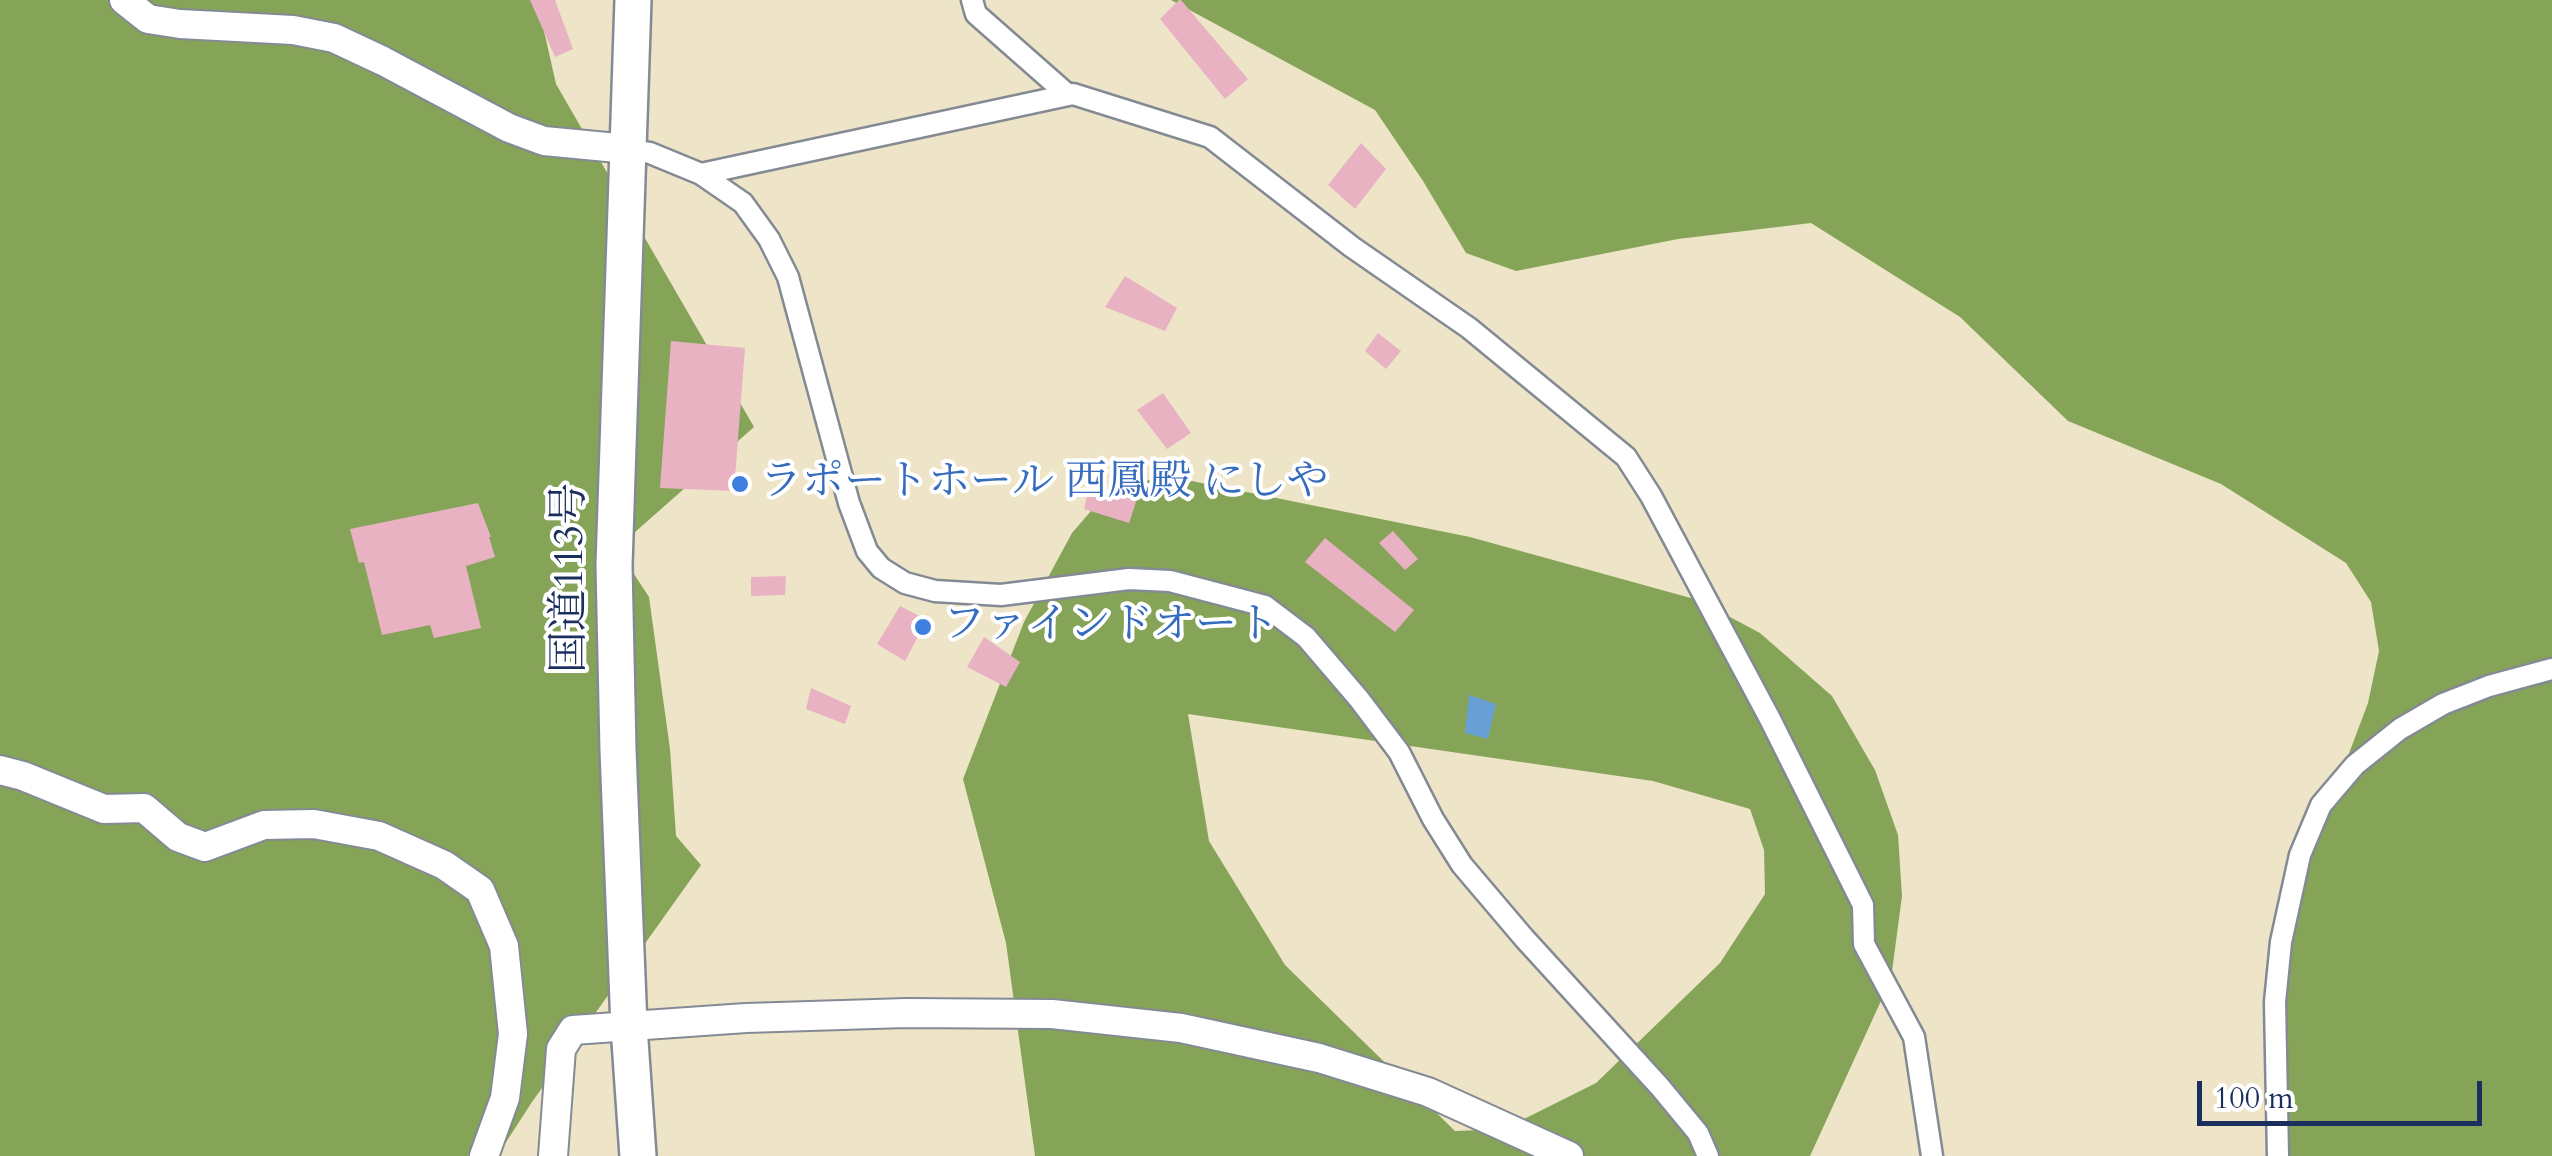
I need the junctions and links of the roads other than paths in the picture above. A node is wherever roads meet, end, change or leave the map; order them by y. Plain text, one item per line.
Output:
1 (124, 0) edge
2 (633, 0) edge
3 (972, 0) edge
4 (1068, 96) junction
5 (628, 149) junction
6 (701, 174) junction
7 (2552, 669) edge
8 (0, 770) edge
9 (629, 1027) junction
10 (484, 1156) edge
11 (553, 1156) edge
12 (638, 1156) edge
13 (1569, 1156) edge
14 (1708, 1156) edge
15 (1932, 1156) edge
16 (2278, 1156) edge

1 - 5 street
2 - 5 highway, 国道113号
3 - 4 street
4 - 6 street
4 - 15 street
5 - 6 street
5 - 9 highway, 国道113号
6 - 14 street
7 - 16 street
8 - 10 street
9 - 11 street
9 - 12 highway, 国道113号
9 - 13 street

